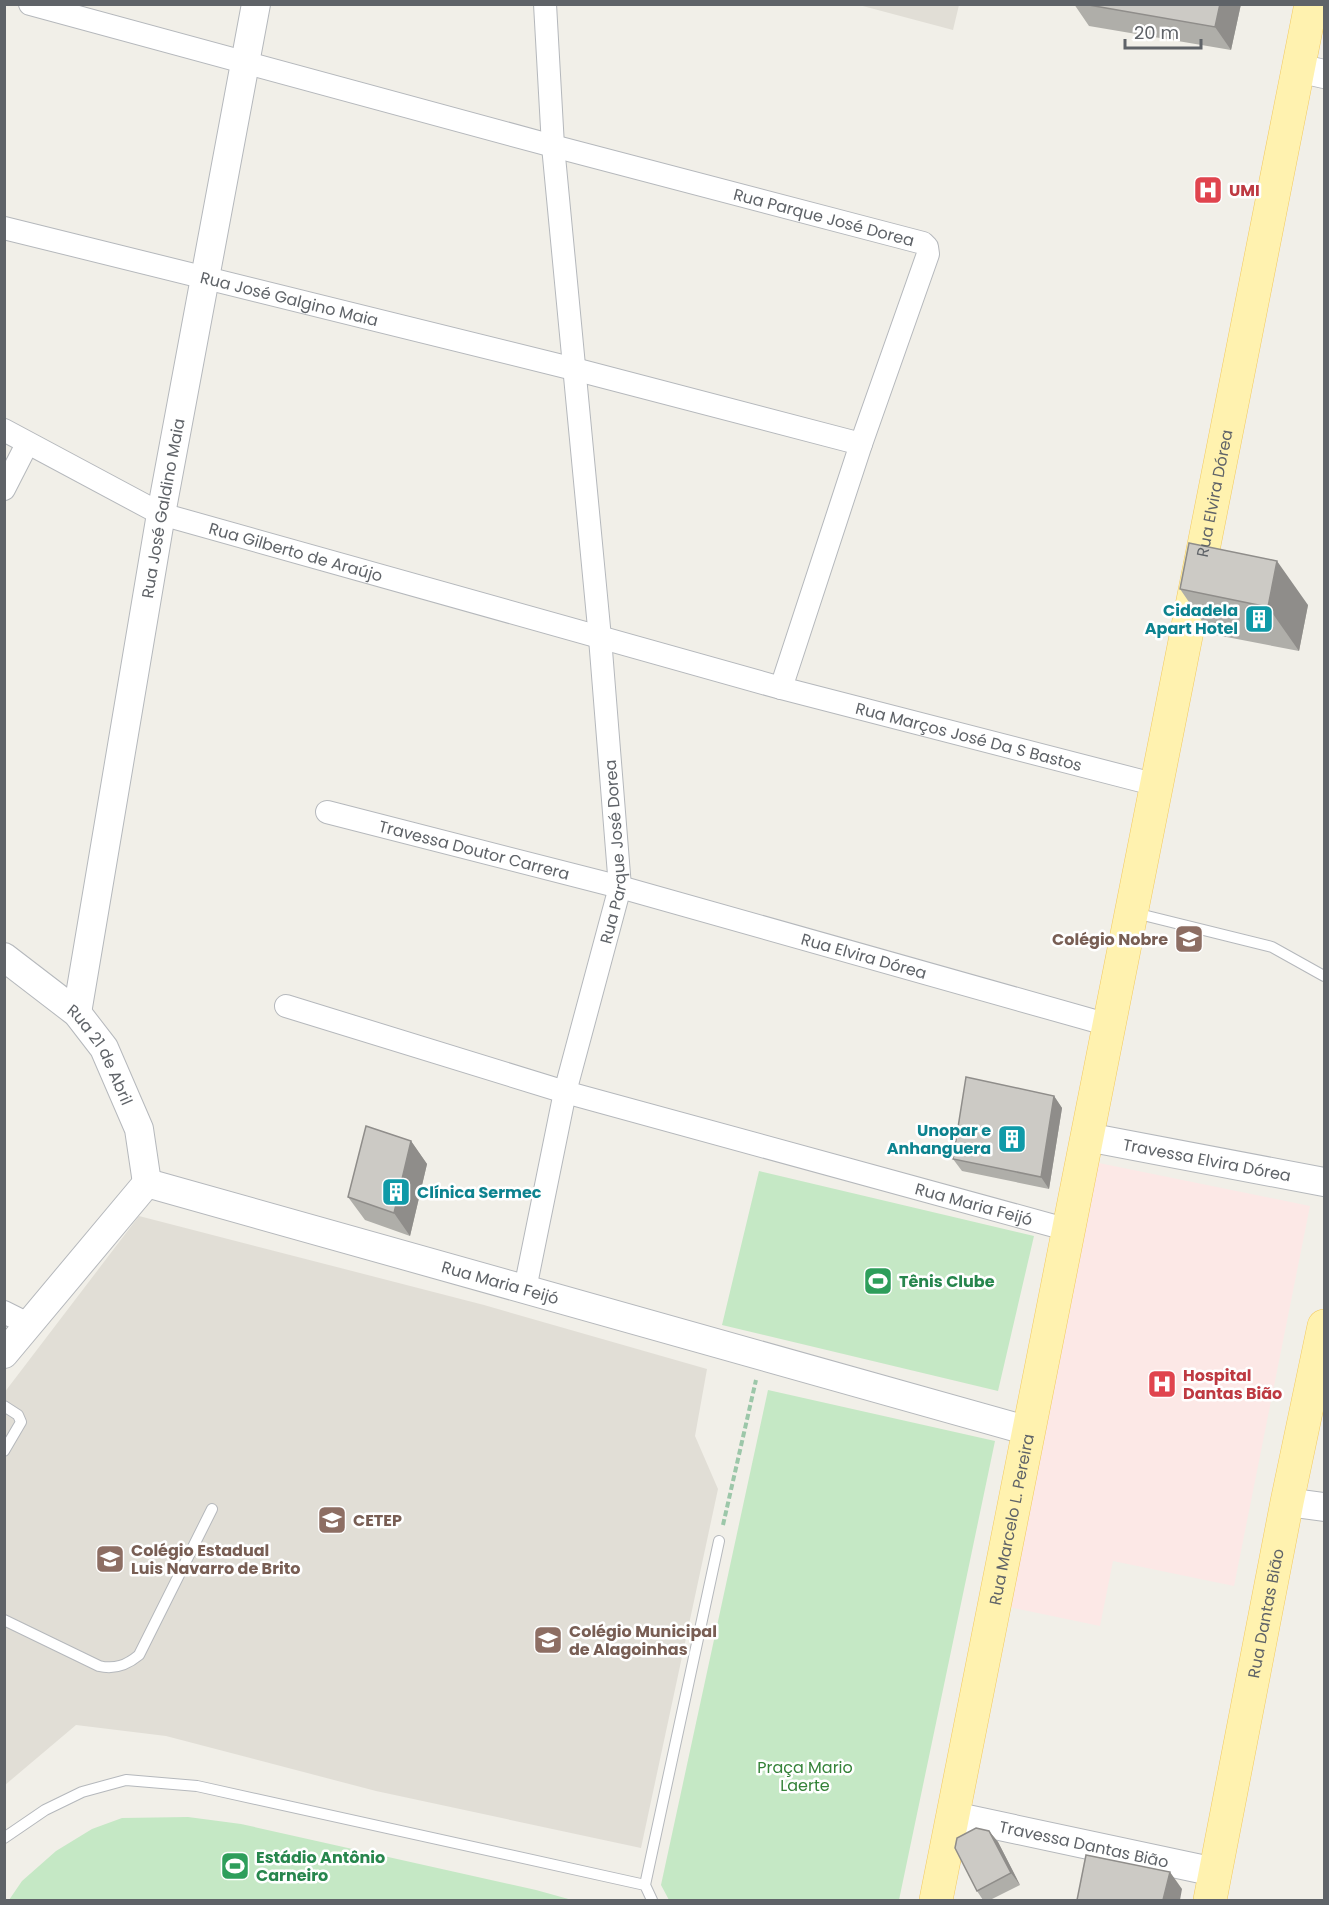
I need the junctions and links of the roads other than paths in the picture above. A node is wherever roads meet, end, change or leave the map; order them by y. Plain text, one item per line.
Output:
1 (30, 4) edge
2 (256, 4) edge
3 (545, 4) edge
4 (1311, 4) edge
5 (1314, 38) edge
6 (245, 63) junction
7 (1311, 71) edge
8 (553, 146) junction
9 (4, 228) edge
10 (205, 279) junction
11 (573, 369) junction
12 (4, 430) edge
13 (27, 444) junction
14 (861, 444) junction
15 (4, 489) edge
16 (161, 514) junction
17 (600, 638) junction
18 (781, 688) junction
19 (1157, 785) junction
20 (327, 812) dead end
21 (620, 887) junction
22 (1131, 912) junction
23 (4, 957) edge
24 (1324, 976) edge
25 (286, 1006) dead end
26 (78, 1013) junction
27 (1109, 1025) junction
28 (565, 1092) junction
29 (1087, 1137) junction
30 (1324, 1182) edge
31 (147, 1183) junction
32 (1069, 1230) junction
33 (525, 1289) junction
34 (16, 1318) edge
35 (1324, 1326) edge
36 (4, 1354) edge
37 (4, 1406) edge
38 (1029, 1431) junction
39 (4, 1450) edge
40 (1287, 1502) junction
41 (1324, 1507) edge
42 (212, 1509) dead end
43 (719, 1541) road end
44 (4, 1620) edge
45 (953, 1816) junction
46 (4, 1838) edge
47 (645, 1885) junction
48 (1213, 1886) edge
49 (652, 1900) edge
50 (936, 1900) edge

1 - 6 street
2 - 6 street, Rua José Galdino Maia
3 - 8 street, Rua Parque José Dorea
4 - 5 main road, Rua Elvira Dórea
5 - 7 main road, Rua Elvira Dórea
6 - 8 street
6 - 10 street, Rua José Galdino Maia
7 - 19 main road, Rua Elvira Dórea
8 - 11 street, Rua Parque José Dorea
8 - 14 street, Rua Parque José Dorea
9 - 10 street, Rua José Galgino Maia
10 - 11 street, Rua José Galgino Maia
10 - 16 street, Rua José Galdino Maia
11 - 14 street
11 - 17 street, Rua Parque José Dorea
12 - 13 street, Rua Gilberto de Araújo
13 - 15 street
13 - 16 street, Rua Gilberto de Araújo
14 - 18 street, Rua Parque José Dorea
16 - 17 street, Rua Gilberto de Araújo
16 - 26 street, Rua José Galdino Maia
17 - 18 street, Rua Gilberto de Araújo
17 - 21 street, Rua Parque José Dorea
18 - 19 street, Rua Marços José Da S Bastos
19 - 22 main road, Rua Elvira Dórea
20 - 21 street, Travessa Doutor Carrera
21 - 27 street, Rua Elvira Dórea
21 - 28 street, Rua Parque José Dorea
22 - 24 lane
22 - 27 main road, Rua Elvira Dórea
23 - 26 street, Rua 21 de Abril
25 - 28 street, Rua Maria Feijó
26 - 31 street, Rua 21 de Abril
27 - 29 main road, Rua Elvira Dórea
28 - 32 street, Rua Maria Feijó
28 - 33 street, Rua Parque José Dorea
29 - 30 street, Travessa Elvira Dórea
29 - 32 main road, Rua Marcelo L. Pereira
31 - 33 street, Rua Maria Feijó
31 - 34 street
32 - 38 main road, Rua Marcelo L. Pereira
33 - 38 street, Rua Maria Feijó
34 - 36 street
35 - 40 main road, Rua Dantas Bião
37 - 39 lane
38 - 45 main road, Rua Marcelo L. Pereira
40 - 41 street
40 - 48 main road, Rua Dantas Bião
42 - 44 lane
43 - 47 lane
45 - 48 street, Travessa Dantas Bião
45 - 50 main road, Rua Marcelo L. Pereira
46 - 47 lane
47 - 49 lane

